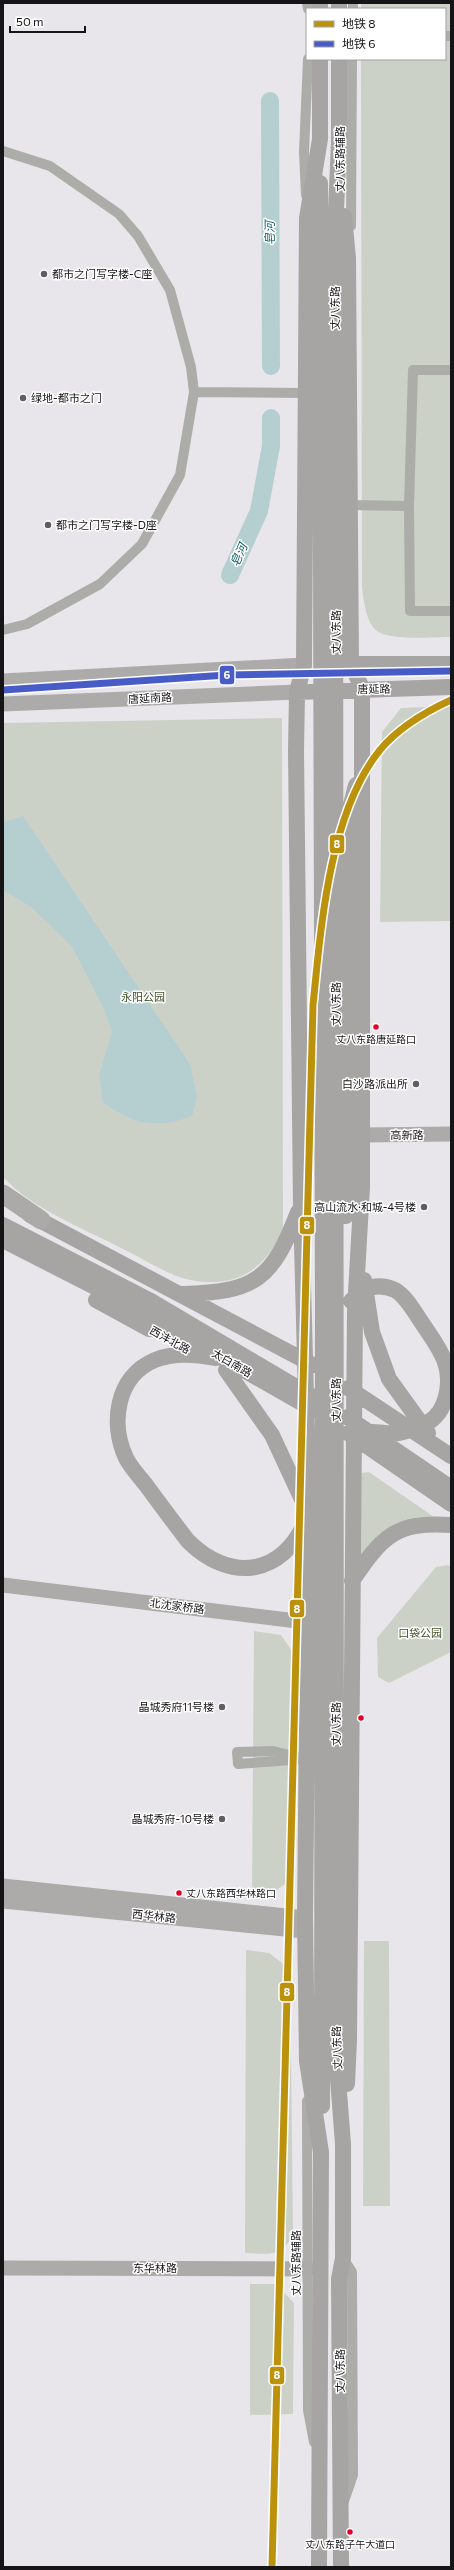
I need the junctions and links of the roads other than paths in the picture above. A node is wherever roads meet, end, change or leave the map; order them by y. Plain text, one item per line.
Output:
1 (308, 60) edge
2 (320, 60) edge
3 (339, 60) edge
4 (352, 60) edge
5 (320, 139) junction
6 (338, 142) junction
7 (3, 151) edge
8 (307, 218) junction
9 (328, 231) junction
10 (348, 258) junction
11 (451, 370) edge
12 (194, 392) junction
13 (305, 393) junction
14 (348, 505) junction
15 (409, 506) junction
16 (451, 611) edge
17 (3, 630) edge
18 (351, 664) junction
19 (451, 664) edge
20 (304, 665) junction
21 (3, 681) edge
22 (362, 688) junction
23 (451, 688) edge
24 (297, 692) junction
25 (3, 704) edge
26 (296, 750) junction
27 (362, 760) junction
28 (451, 1124) edge
29 (362, 1129) junction
30 (451, 1134) edge
31 (3, 1194) edge
32 (3, 1202) edge
33 (301, 1205) junction
34 (41, 1220) junction
35 (3, 1225) edge
36 (3, 1240) edge
37 (359, 1244) junction
38 (3, 1252) edge
39 (181, 1294) junction
40 (330, 1311) junction
41 (336, 1344) junction
42 (306, 1361) junction
43 (226, 1365) junction
44 (354, 1392) junction
45 (307, 1418) junction
46 (372, 1432) junction
47 (354, 1447) junction
48 (446, 1453) edge
49 (321, 1456) junction
50 (451, 1488) edge
51 (451, 1504) edge
52 (451, 1513) edge
53 (309, 1514) junction
54 (451, 1525) edge
55 (352, 1582) junction
56 (3, 1585) edge
57 (307, 1623) junction
58 (352, 1626) junction
59 (306, 1759) junction
60 (3, 1886) edge
61 (3, 1901) edge
62 (305, 1924) junction
63 (329, 2054) junction
64 (307, 2061) junction
65 (343, 2144) junction
66 (321, 2152) junction
67 (343, 2258) junction
68 (3, 2268) edge
69 (308, 2269) junction
70 (339, 2279) junction
71 (320, 2280) junction
72 (318, 2463) junction
73 (341, 2510) junction
74 (319, 2567) edge
75 (341, 2567) edge

1 - 8 street
2 - 5 main road
3 - 6 main road, 丈八东路
4 - 10 street, 丈八东路辅路
5 - 8 main road
5 - 9 main road
6 - 9 main road
6 - 10 main road, 丈八东路
7 - 12 street
8 - 13 main road
9 - 40 main road, 丈八东路
10 - 14 main road, 丈八东路
11 - 15 street
12 - 13 street
12 - 17 street
13 - 20 main road
14 - 15 street
14 - 18 main road, 丈八东路
15 - 16 street
18 - 19 main road
18 - 20 main road
18 - 22 main road, 丈八东路
20 - 21 street
20 - 24 main road
22 - 23 main road, 唐延路
22 - 24 main road, 唐延路
22 - 27 main road
24 - 25 street, 唐延南路
24 - 26 main road, 丈八东路
26 - 33 main road, 丈八东路
26 - 40 main road
27 - 29 main road
27 - 40 main road
28 - 29 street, 高新路
29 - 30 street, 高新路
29 - 37 main road
31 - 34 highway
32 - 34 main road
33 - 39 main road
33 - 42 main road, 丈八东路
34 - 39 main road
35 - 46 main road, 太白南路
36 - 43 main road, 太白南路
37 - 44 main road
37 - 48 main road
38 - 43 main road, 西沣北路
39 - 42 main road
40 - 41 main road, 丈八东路
40 - 49 main road, 丈八东路
41 - 46 main road
41 - 63 main road, 丈八东路
42 - 44 main road
42 - 45 main road, 丈八东路
43 - 45 main road, 西沣北路
43 - 49 main road
43 - 51 main road, 太白南路
43 - 53 main road
44 - 47 main road
44 - 48 main road
45 - 47 main road, 西沣北路
45 - 53 main road, 丈八东路
46 - 50 main road, 太白南路
47 - 52 main road
47 - 55 main road
49 - 63 main road, 丈八东路
53 - 57 main road, 丈八东路
54 - 55 main road
55 - 58 main road
56 - 57 street, 北沈家桥路
57 - 58 street, 北沈家桥路
57 - 59 main road, 丈八东路
58 - 65 main road
59 - 59 street
59 - 62 main road, 丈八东路
60 - 62 street, 西华林路
61 - 62 street, 西华林路
62 - 64 main road, 丈八东路
63 - 65 main road, 丈八东路
63 - 66 main road, 丈八东路
64 - 66 main road, 丈八东路
64 - 69 street, 丈八东路辅路
65 - 67 main road, 丈八东路
66 - 71 main road, 丈八东路
67 - 70 main road, 丈八东路
67 - 73 street
68 - 69 street, 东华林路
69 - 72 street, 丈八东路辅路
70 - 71 street
70 - 73 main road, 丈八东路
71 - 72 main road, 丈八东路
72 - 74 main road, 丈八东路
73 - 75 main road, 丈八东路

